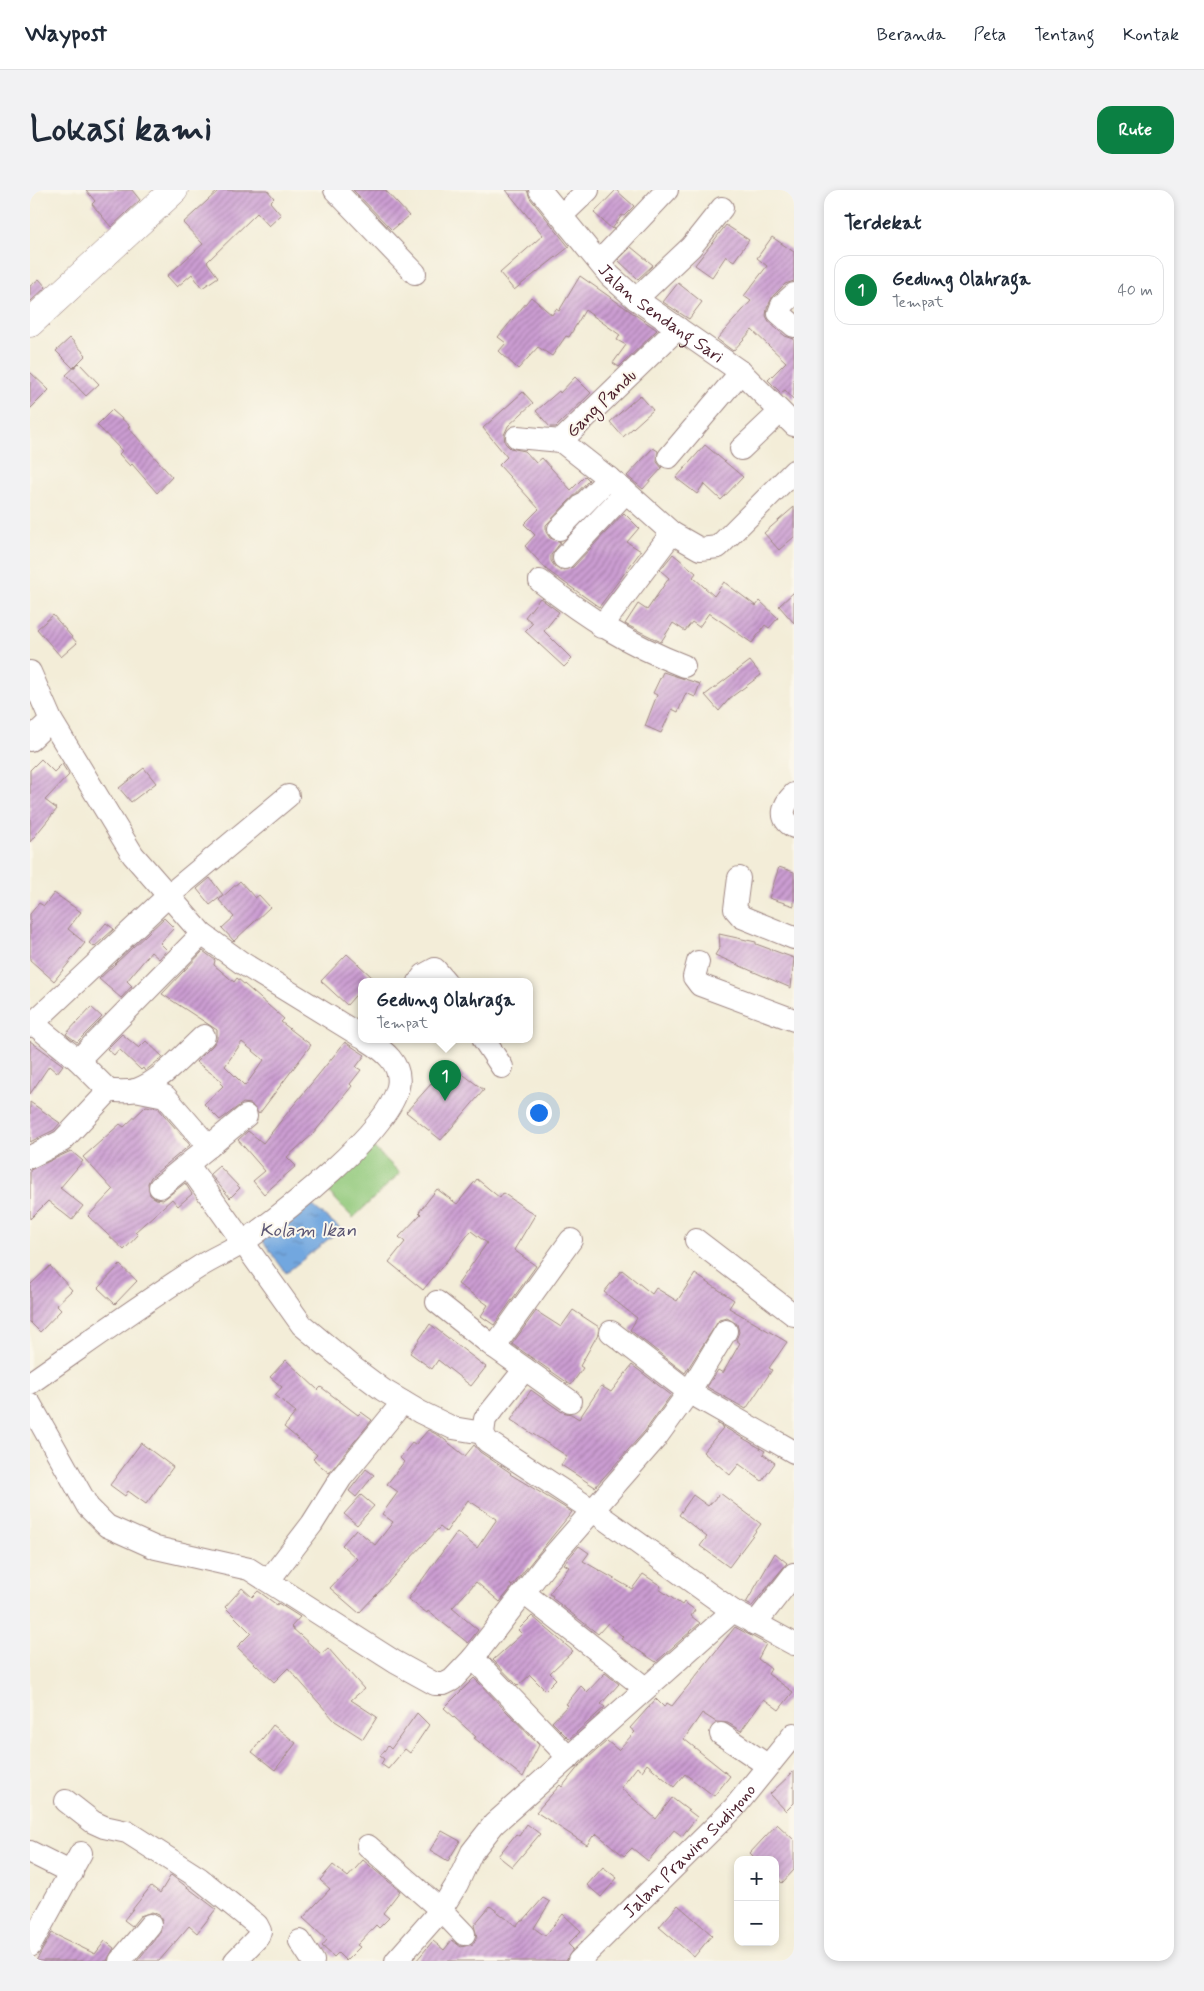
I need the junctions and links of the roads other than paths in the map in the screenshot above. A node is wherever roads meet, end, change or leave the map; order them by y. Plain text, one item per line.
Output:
1 (174, 190) edge
2 (335, 190) edge
3 (540, 190) edge
4 (588, 190) edge
5 (667, 190) edge
6 (722, 208) dead end
7 (562, 215) junction
8 (599, 262) junction
9 (415, 273) dead end
10 (794, 294) edge
11 (636, 299) junction
12 (30, 323) edge
13 (794, 326) edge
14 (678, 328) junction
15 (741, 372) junction
16 (787, 419) edge
17 (517, 437) dead end
18 (561, 441) junction
19 (741, 449) dead end
20 (669, 457) dead end
21 (794, 471) edge
22 (609, 478) junction
23 (626, 492) junction
24 (559, 529) dead end
25 (672, 533) junction
26 (564, 558) dead end
27 (540, 581) dead end
28 (601, 626) junction
29 (684, 666) dead end
30 (30, 672) edge
31 (51, 720) junction
32 (30, 740) edge
33 (794, 794) edge
34 (288, 796) dead end
35 (794, 827) edge
36 (739, 878) dead end
37 (168, 896) junction
38 (202, 934) junction
39 (794, 938) edge
40 (698, 962) dead end
41 (421, 978) edge
42 (443, 978) edge
43 (794, 1020) edge
44 (31, 1023) edge
45 (358, 1034) edge
46 (204, 1036) dead end
47 (379, 1043) edge
48 (486, 1043) edge
49 (78, 1060) junction
50 (502, 1066) dead end
51 (135, 1090) junction
52 (109, 1091) junction
53 (246, 1116) dead end
54 (209, 1147) junction
55 (30, 1157) edge
56 (188, 1165) junction
57 (160, 1187) dead end
58 (572, 1240) dead end
59 (696, 1240) dead end
60 (244, 1242) junction
61 (437, 1302) dead end
62 (794, 1315) edge
63 (726, 1331) dead end
64 (611, 1332) dead end
65 (494, 1347) junction
66 (524, 1369) junction
67 (30, 1383) edge
68 (689, 1392) junction
69 (570, 1401) dead end
70 (403, 1402) junction
71 (30, 1404) edge
72 (482, 1433) junction
73 (794, 1452) edge
74 (592, 1510) junction
75 (794, 1574) edge
76 (269, 1580) junction
77 (524, 1593) junction
78 (733, 1611) junction
79 (755, 1624) junction
80 (794, 1644) edge
81 (472, 1658) junction
82 (645, 1688) junction
83 (722, 1734) dead end
84 (794, 1734) edge
85 (569, 1758) junction
86 (767, 1765) junction
87 (66, 1801) dead end
88 (368, 1846) dead end
89 (30, 1852) edge
90 (81, 1852) dead end
91 (72, 1873) junction
92 (441, 1910) junction
93 (150, 1925) dead end
94 (464, 1934) dead end
95 (300, 1941) dead end
96 (30, 1946) edge
97 (580, 1960) edge
98 (120, 1961) edge
99 (235, 1961) edge
100 (313, 1961) edge
101 (396, 1961) edge

1 - 12 main road
2 - 9 street
3 - 7 street, Jalan Sendang Sari
4 - 7 street
5 - 8 street
6 - 11 street
7 - 8 street, Jalan Sendang Sari
8 - 11 street, Jalan Sendang Sari
10 - 13 street
11 - 14 street, Jalan Sendang Sari
14 - 15 street, Jalan Sendang Sari
14 - 18 street, Gang Pandu
15 - 16 street, Jalan Sendang Sari
15 - 20 street
16 - 19 street
17 - 18 street
18 - 22 street, Gang Pandu
21 - 25 street, Gang Pandu
22 - 23 street, Gang Pandu
22 - 24 street
23 - 25 street, Gang Pandu
23 - 26 street
25 - 28 street
27 - 28 street
28 - 29 street
30 - 31 street
31 - 32 street
31 - 37 street
33 - 35 street
34 - 37 street
36 - 39 street
37 - 38 street
37 - 44 street
38 - 45 street
38 - 49 street
40 - 43 street
41 - 42 street
44 - 49 street
46 - 51 street
47 - 60 street
48 - 50 street
49 - 52 street
51 - 52 street
51 - 54 street
52 - 55 street
53 - 54 street
54 - 56 street
56 - 57 street
56 - 60 street
58 - 65 street
59 - 62 street
60 - 67 street
60 - 70 street
61 - 65 street
63 - 68 street
64 - 68 street
65 - 66 street
66 - 69 street
66 - 72 street
68 - 73 street
68 - 74 street
70 - 72 street
70 - 76 street
71 - 76 street
72 - 74 street
74 - 77 street
74 - 78 street
75 - 79 street
76 - 81 street
77 - 81 street
77 - 82 street
78 - 79 street
78 - 82 street
79 - 80 street
81 - 85 street
82 - 85 street
83 - 86 street
84 - 86 street, Jalan Prawiro Sudiyono
85 - 92 street
86 - 97 street, Jalan Prawiro Sudiyono
87 - 99 street
88 - 92 street
89 - 91 street
90 - 91 street
91 - 96 street
92 - 94 street
92 - 101 street
93 - 98 street
95 - 100 street

